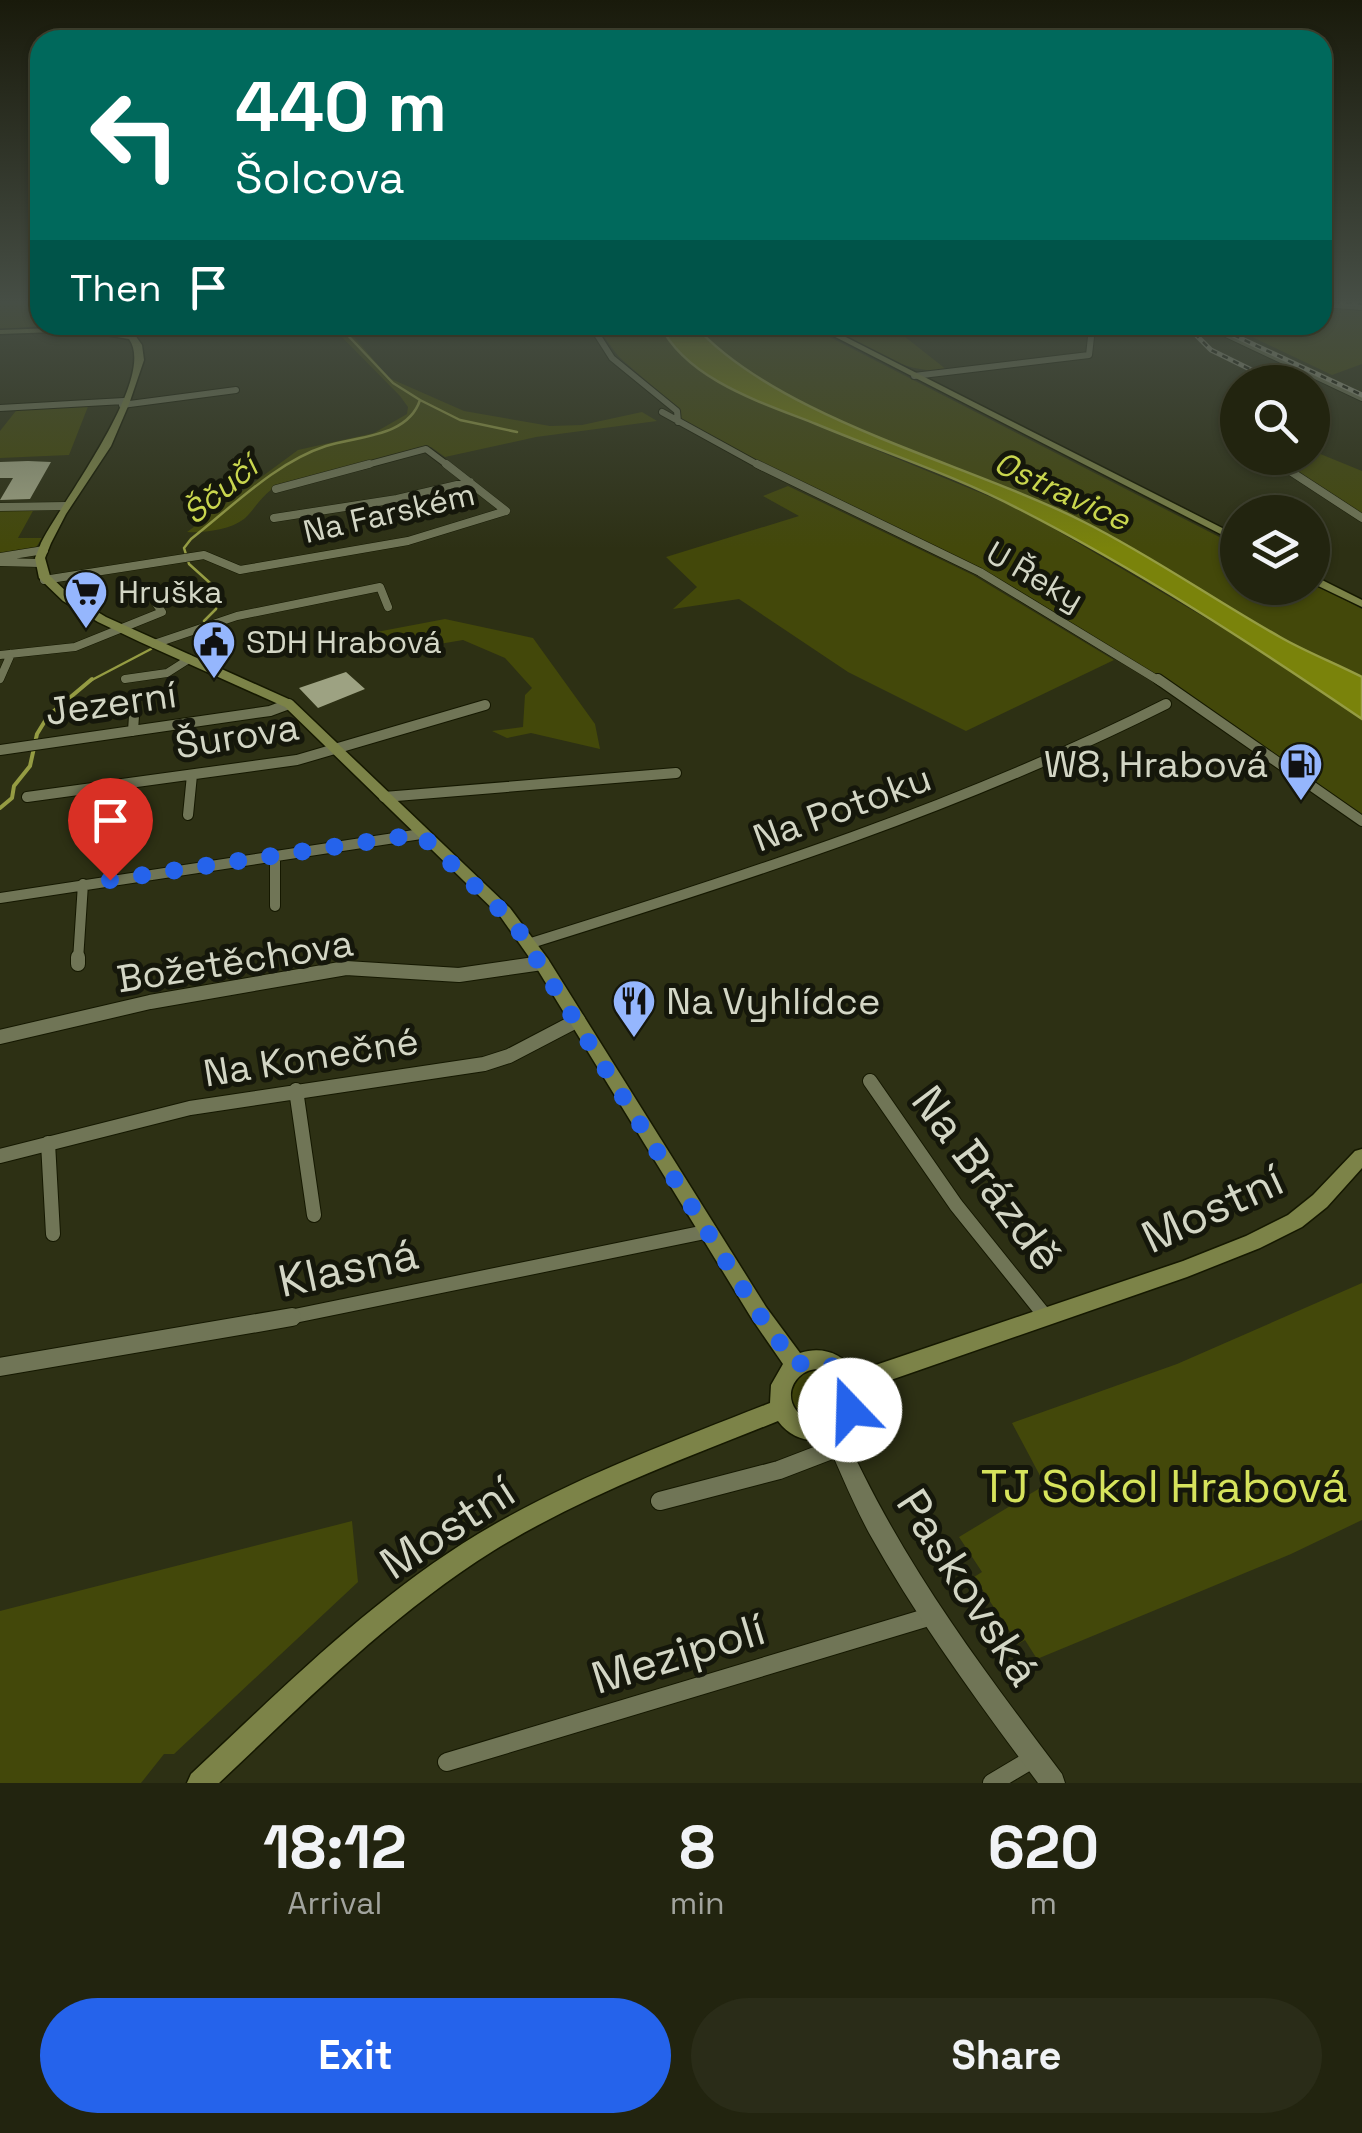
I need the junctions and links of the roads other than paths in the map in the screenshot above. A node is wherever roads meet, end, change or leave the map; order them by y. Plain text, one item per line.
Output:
1 (130, 383) edge
2 (643, 383) edge
3 (928, 383) edge
4 (1331, 383) edge
5 (236, 390) dead end
6 (1362, 398) edge
7 (123, 403) junction
8 (0, 408) edge
9 (662, 412) dead end
10 (678, 422) junction
11 (1295, 475) edge
12 (470, 482) junction
13 (276, 489) dead end
14 (66, 506) junction
15 (0, 508) edge
16 (274, 518) dead end
17 (1362, 518) edge
18 (1220, 531) edge
19 (41, 556) junction
20 (0, 560) edge
21 (44, 580) junction
22 (1330, 587) edge
23 (155, 602) dead end
24 (1362, 604) edge
25 (388, 607) dead end
26 (120, 628) junction
27 (154, 644) junction
28 (6, 654) edge
29 (189, 658) junction
30 (0, 679) edge
31 (125, 679) dead end
32 (135, 700) dead end
33 (289, 704) junction
34 (1166, 704) dead end
35 (485, 705) dead end
36 (133, 730) junction
37 (338, 748) junction
38 (0, 750) edge
39 (676, 773) dead end
40 (192, 774) junction
41 (27, 797) dead end
42 (384, 797) junction
43 (188, 815) dead end
44 (1362, 820) edge
45 (420, 834) junction
46 (275, 855) junction
47 (83, 884) junction
48 (0, 898) edge
49 (275, 906) dead end
50 (528, 944) junction
51 (78, 964) dead end
52 (542, 964) junction
53 (578, 1020) junction
54 (0, 1037) edge
55 (870, 1081) dead end
56 (296, 1090) junction
57 (48, 1143) junction
58 (0, 1156) edge
59 (1362, 1156) edge
60 (314, 1215) dead end
61 (710, 1231) junction
62 (53, 1234) dead end
63 (1046, 1318) junction
64 (796, 1365) junction
65 (0, 1368) edge
66 (850, 1384) junction
67 (783, 1408) junction
68 (835, 1437) junction
69 (660, 1501) dead end
70 (932, 1616) junction
71 (1034, 1758) junction
72 (447, 1762) dead end
73 (200, 1783) edge
74 (992, 1783) edge
75 (1053, 1783) edge

1 - 7 main road
2 - 10 street
3 - 18 main road
4 - 6 street
5 - 7 street
7 - 8 street
7 - 14 main road
9 - 10 street, U Řeky
10 - 44 street, U Řeky
11 - 17 street
12 - 13 street
12 - 16 street, Na Farském
12 - 21 street, Na Farském
14 - 15 street
14 - 19 main road
19 - 20 street
19 - 21 main road
21 - 26 main road
22 - 24 main road
23 - 26 street
25 - 27 street
26 - 27 main road
26 - 28 street
27 - 29 main road
28 - 30 street
29 - 31 street
29 - 33 main road
32 - 36 street
33 - 36 street, Jezerní
33 - 37 main road
34 - 50 street, Na Potoku
35 - 37 street, Šurova
36 - 38 street, Jezerní
37 - 40 street, Šurova
37 - 42 main road
39 - 42 street
40 - 41 street, Šurova
40 - 43 street
42 - 45 main road
45 - 46 street
45 - 50 main road
46 - 47 street
46 - 49 street
47 - 48 street
47 - 51 street
50 - 52 main road
52 - 53 main road
52 - 54 street, Božetěchova
53 - 56 street, Na Konečné
53 - 61 main road
55 - 63 street, Na Brázdě
56 - 57 street, Na Konečné
56 - 60 street
57 - 58 street, Na Konečné
57 - 62 street
59 - 63 main road, Mostní
61 - 64 main road
61 - 65 street, Klasná
63 - 66 main road, Mostní
64 - 66 main road
64 - 67 main road
66 - 68 main road
67 - 68 main road
67 - 73 main road, Mostní
68 - 69 street
68 - 70 street, Paskovská
70 - 71 street, Paskovská
70 - 72 street, Mezipolí
71 - 74 street
71 - 75 street, Paskovská

